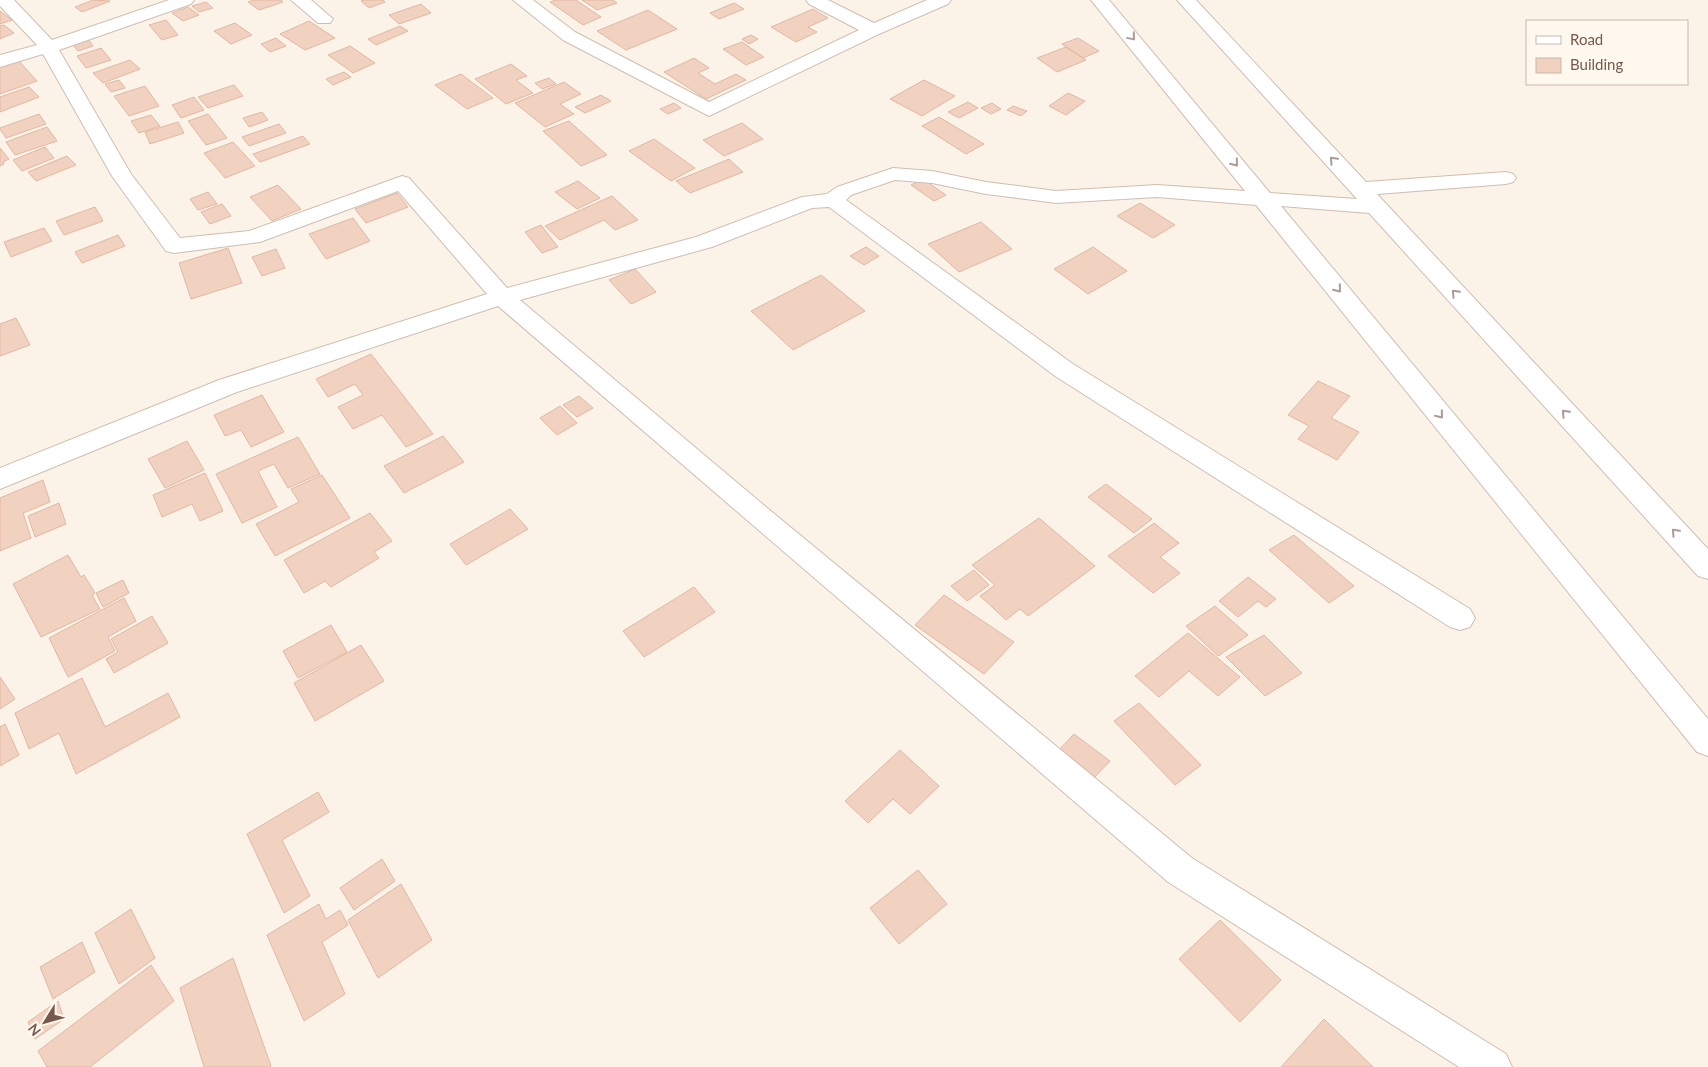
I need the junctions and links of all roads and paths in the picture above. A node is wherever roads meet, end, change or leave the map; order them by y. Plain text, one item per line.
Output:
1 (4, 0) edge
2 (185, 0) edge
3 (300, 0) edge
4 (522, 0) edge
5 (814, 0) edge
6 (942, 0) edge
7 (1100, 0) edge
8 (1186, 0) edge
9 (324, 19) dead end
10 (873, 30) junction
11 (47, 46) junction
12 (0, 61) edge
13 (1506, 178) dead end
14 (1359, 189) junction
15 (1263, 198) junction
16 (833, 200) junction
17 (1376, 208) junction
18 (502, 297) junction
19 (0, 479) edge
20 (1708, 568) edge
21 (1460, 618) dead end
22 (1708, 742) edge
23 (1493, 1067) edge

1 - 11 street
2 - 11 street
3 - 9 street
4 - 10 street
5 - 10 street
6 - 10 street
7 -> 15 street
14 -> 8 street
11 - 12 street
11 - 18 street
13 - 14 street
14 - 17 street
15 - 16 street
15 - 17 street
15 -> 22 street
16 - 18 street
16 - 21 street
20 -> 17 street
18 - 19 street
18 - 23 street

